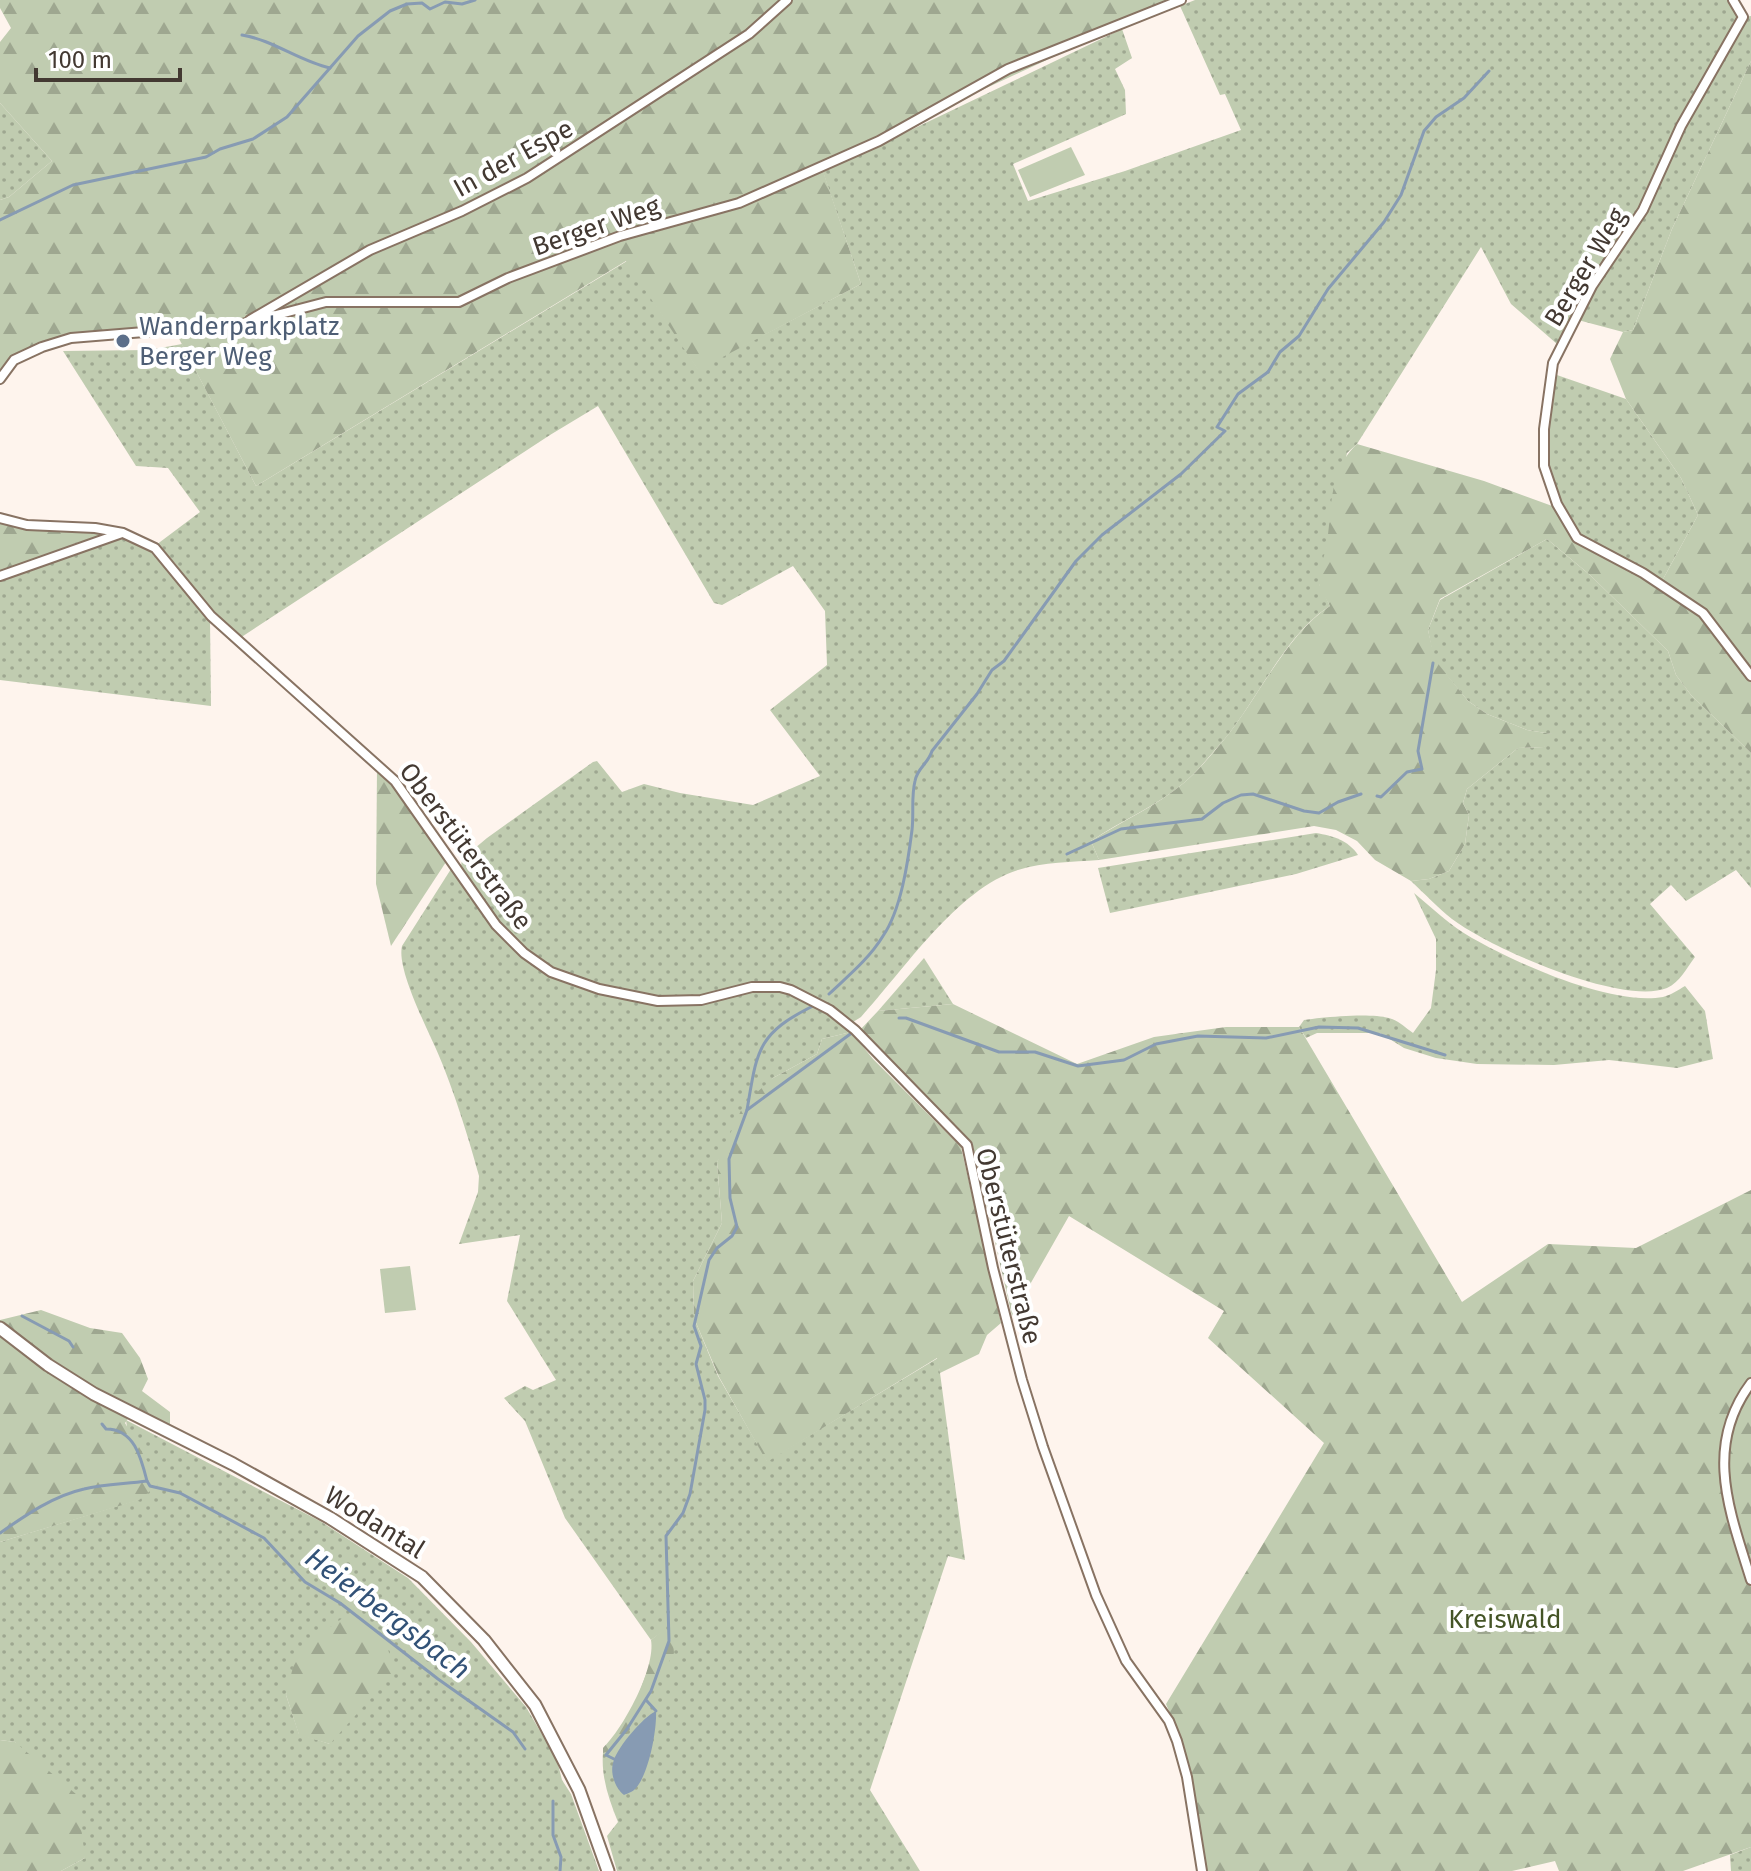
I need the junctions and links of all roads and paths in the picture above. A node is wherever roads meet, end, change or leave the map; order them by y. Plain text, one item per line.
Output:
1 (787, 0) edge
2 (1181, 0) edge
3 (1733, 0) edge
4 (242, 324) junction
5 (0, 379) edge
6 (0, 518) edge
7 (123, 533) junction
8 (0, 576) edge
9 (1751, 676) edge
10 (0, 1328) edge
11 (1751, 1383) edge
12 (1751, 1580) edge
13 (608, 1871) edge
14 (1202, 1871) edge

1 - 4 street, In der Espe
2 - 4 street, Berger Weg
3 - 9 street, Berger Weg
4 - 5 street, Berger Weg
6 - 7 street, Oberstüterstraße
7 - 8 street
7 - 14 street, Oberstüterstraße
10 - 13 main road, Wodantal
11 - 12 street

